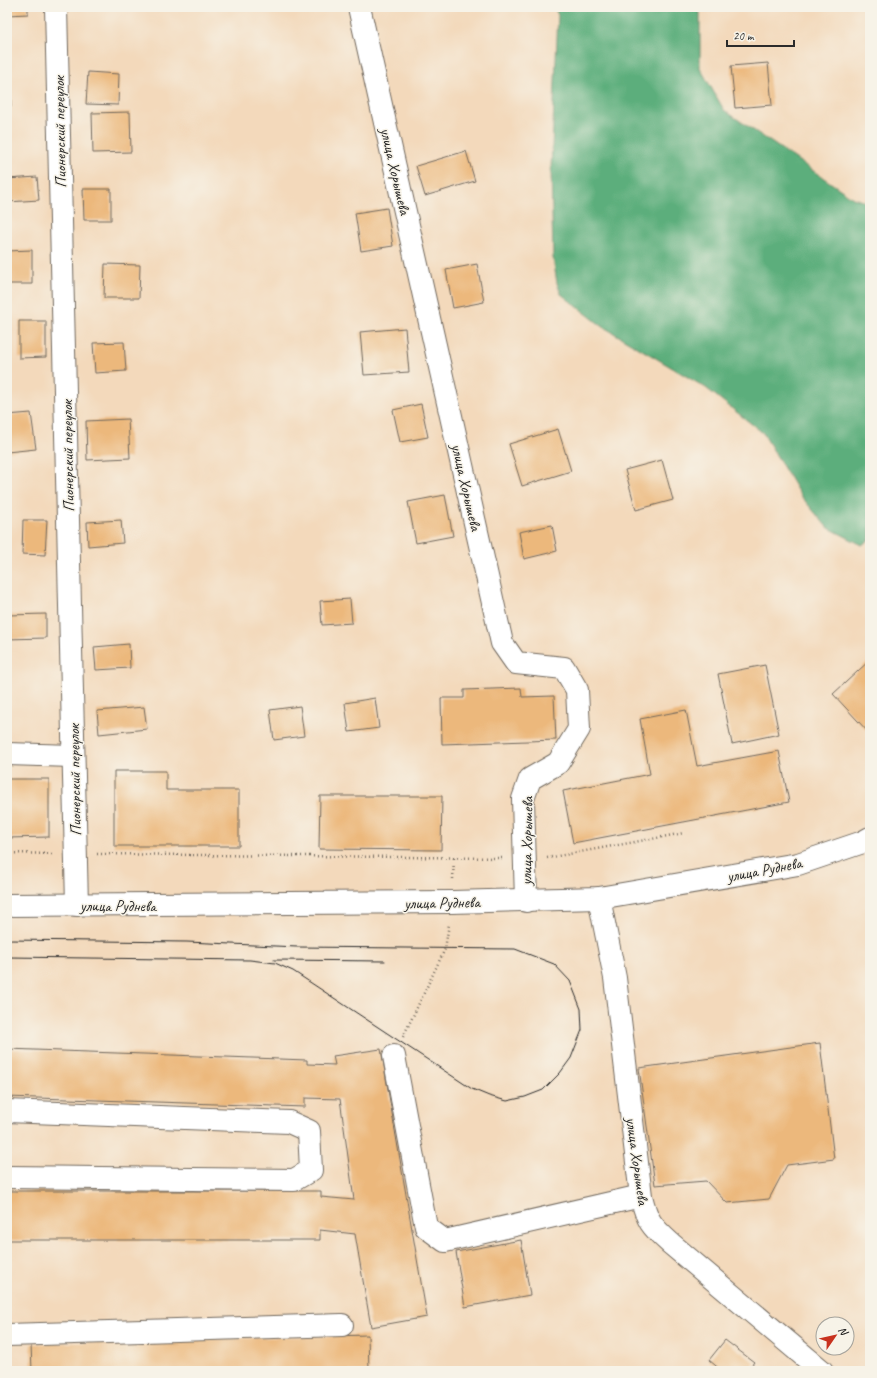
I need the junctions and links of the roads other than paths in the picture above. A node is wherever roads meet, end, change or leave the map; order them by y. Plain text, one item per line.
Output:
1 (56, 7) edge
2 (359, 7) edge
3 (7, 754) edge
4 (74, 756) junction
5 (870, 838) edge
6 (599, 898) junction
7 (526, 901) junction
8 (7, 905) edge
9 (77, 905) junction
10 (394, 1056) road end
11 (7, 1111) edge
12 (7, 1177) edge
13 (641, 1196) junction
14 (342, 1325) dead end
15 (7, 1335) edge
16 (822, 1371) edge

1 - 4 street, Пионерский переулок
2 - 7 street, улица Хорышева
3 - 4 street
4 - 9 street, Пионерский переулок
5 - 6 street, улица Руднева
6 - 7 street, улица Руднева
6 - 13 street, улица Хорышева
7 - 9 street, улица Руднева
8 - 9 street, улица Руднева
10 - 13 street
11 - 12 street
13 - 16 street, улица Хорышева
14 - 15 street

